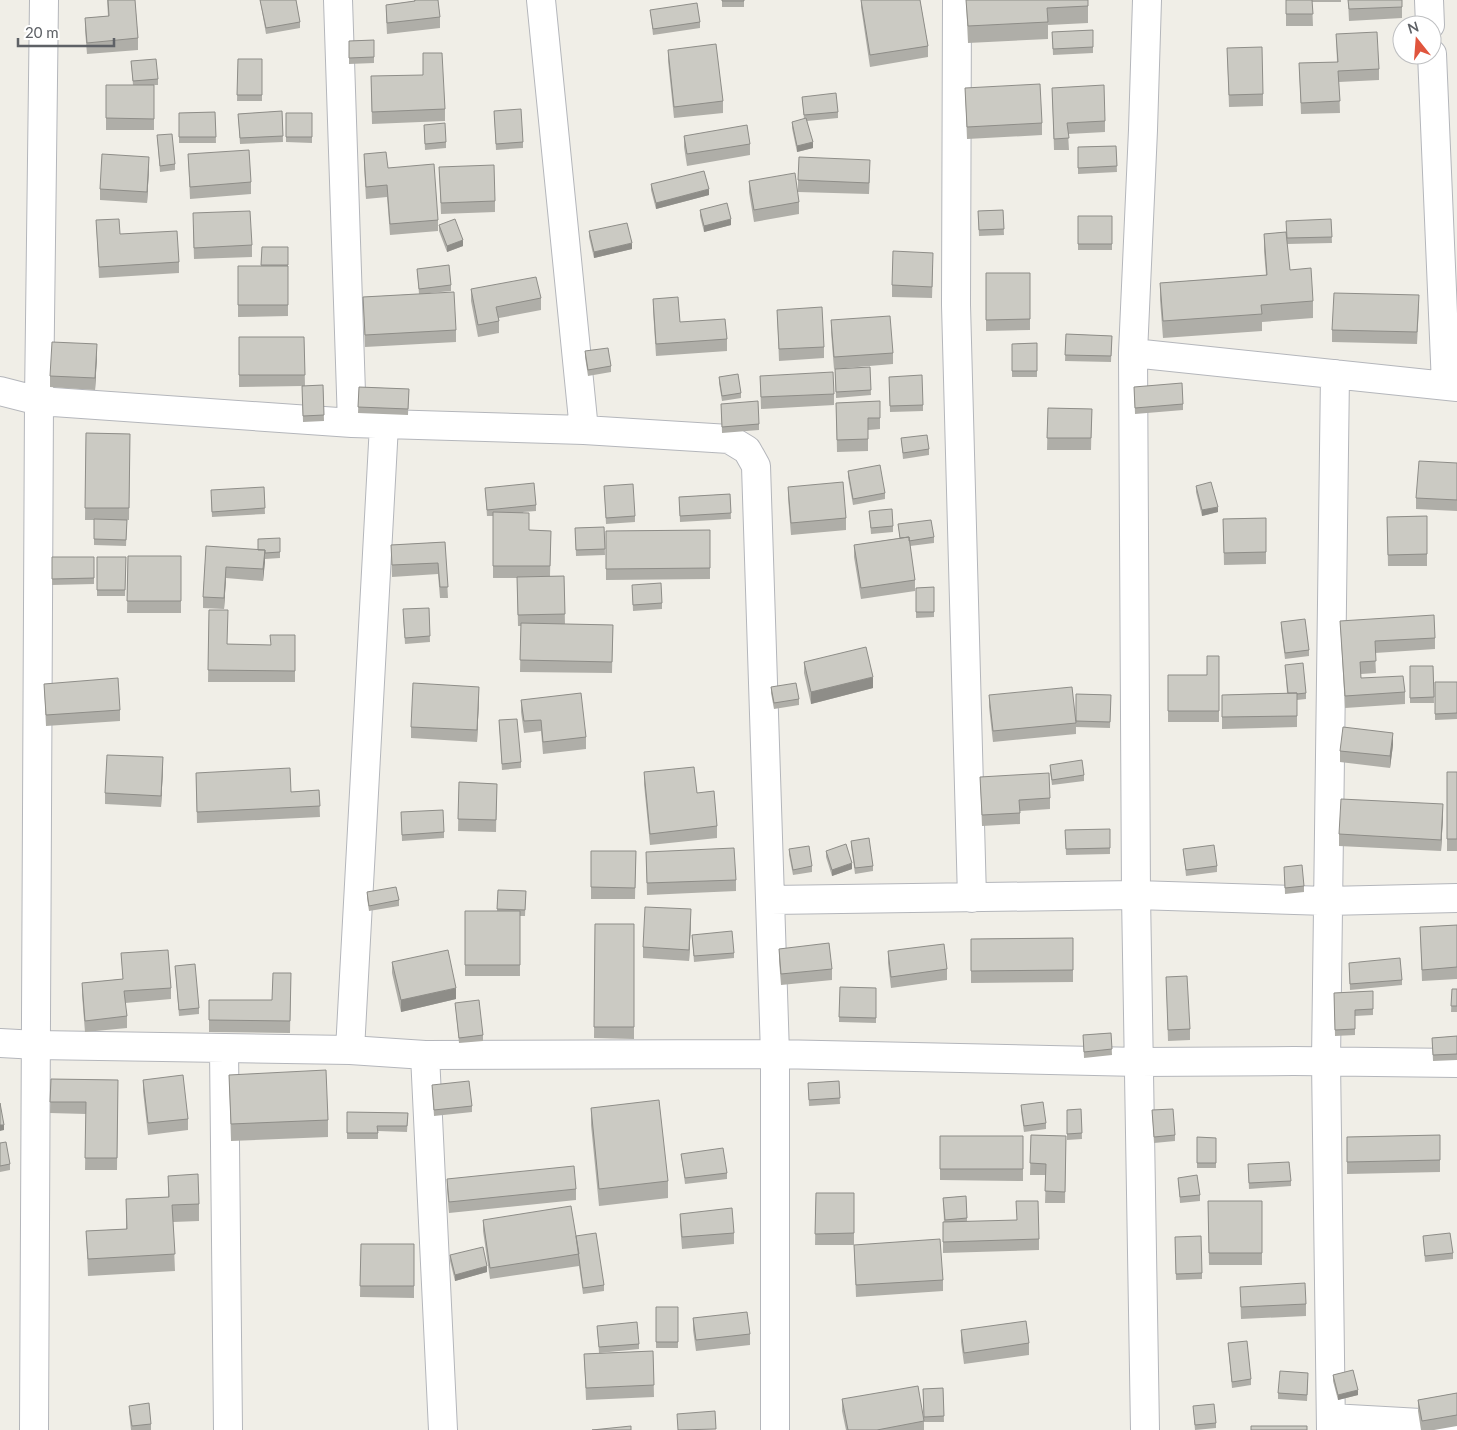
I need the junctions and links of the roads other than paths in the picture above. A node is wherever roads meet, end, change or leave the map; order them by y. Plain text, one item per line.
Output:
1 (44, 0) edge
2 (338, 0) edge
3 (541, 0) edge
4 (958, 0) edge
5 (1147, 0) edge
6 (1429, 0) edge
7 (1430, 15) edge
8 (1433, 65) edge
9 (1133, 352) junction
10 (1335, 374) junction
11 (1451, 386) edge
12 (0, 391) edge
13 (39, 401) junction
14 (352, 423) junction
15 (384, 425) junction
16 (584, 430) junction
17 (1136, 895) junction
18 (972, 898) junction
19 (1457, 898) edge
20 (771, 900) junction
21 (1328, 901) junction
22 (0, 1043) edge
23 (37, 1045) junction
24 (224, 1049) junction
25 (350, 1050) junction
26 (775, 1054) junction
27 (425, 1055) junction
28 (1326, 1061) junction
29 (1138, 1062) junction
30 (1457, 1063) edge
31 (1331, 1424) edge
32 (1457, 1425) edge
33 (34, 1430) edge
34 (228, 1430) edge
35 (443, 1430) edge
36 (775, 1430) edge
37 (1145, 1430) edge

1 - 13 street
2 - 14 street
3 - 16 street
4 - 18 street
5 - 9 street
6 - 7 street
8 - 11 street
9 - 10 street
9 - 17 street
10 - 11 street
10 - 21 street
12 - 13 street
13 - 14 street
13 - 23 street
14 - 15 street
15 - 16 street
15 - 25 street
16 - 20 street
17 - 18 street
17 - 21 street
17 - 29 street
18 - 20 street
19 - 21 street
20 - 26 street
21 - 28 street
22 - 23 street
23 - 24 street
23 - 33 street
24 - 25 street
24 - 34 street
25 - 27 street
26 - 27 street
26 - 29 street
26 - 36 street
27 - 35 street
28 - 29 street
28 - 30 street
28 - 31 street
29 - 37 street
31 - 32 street

